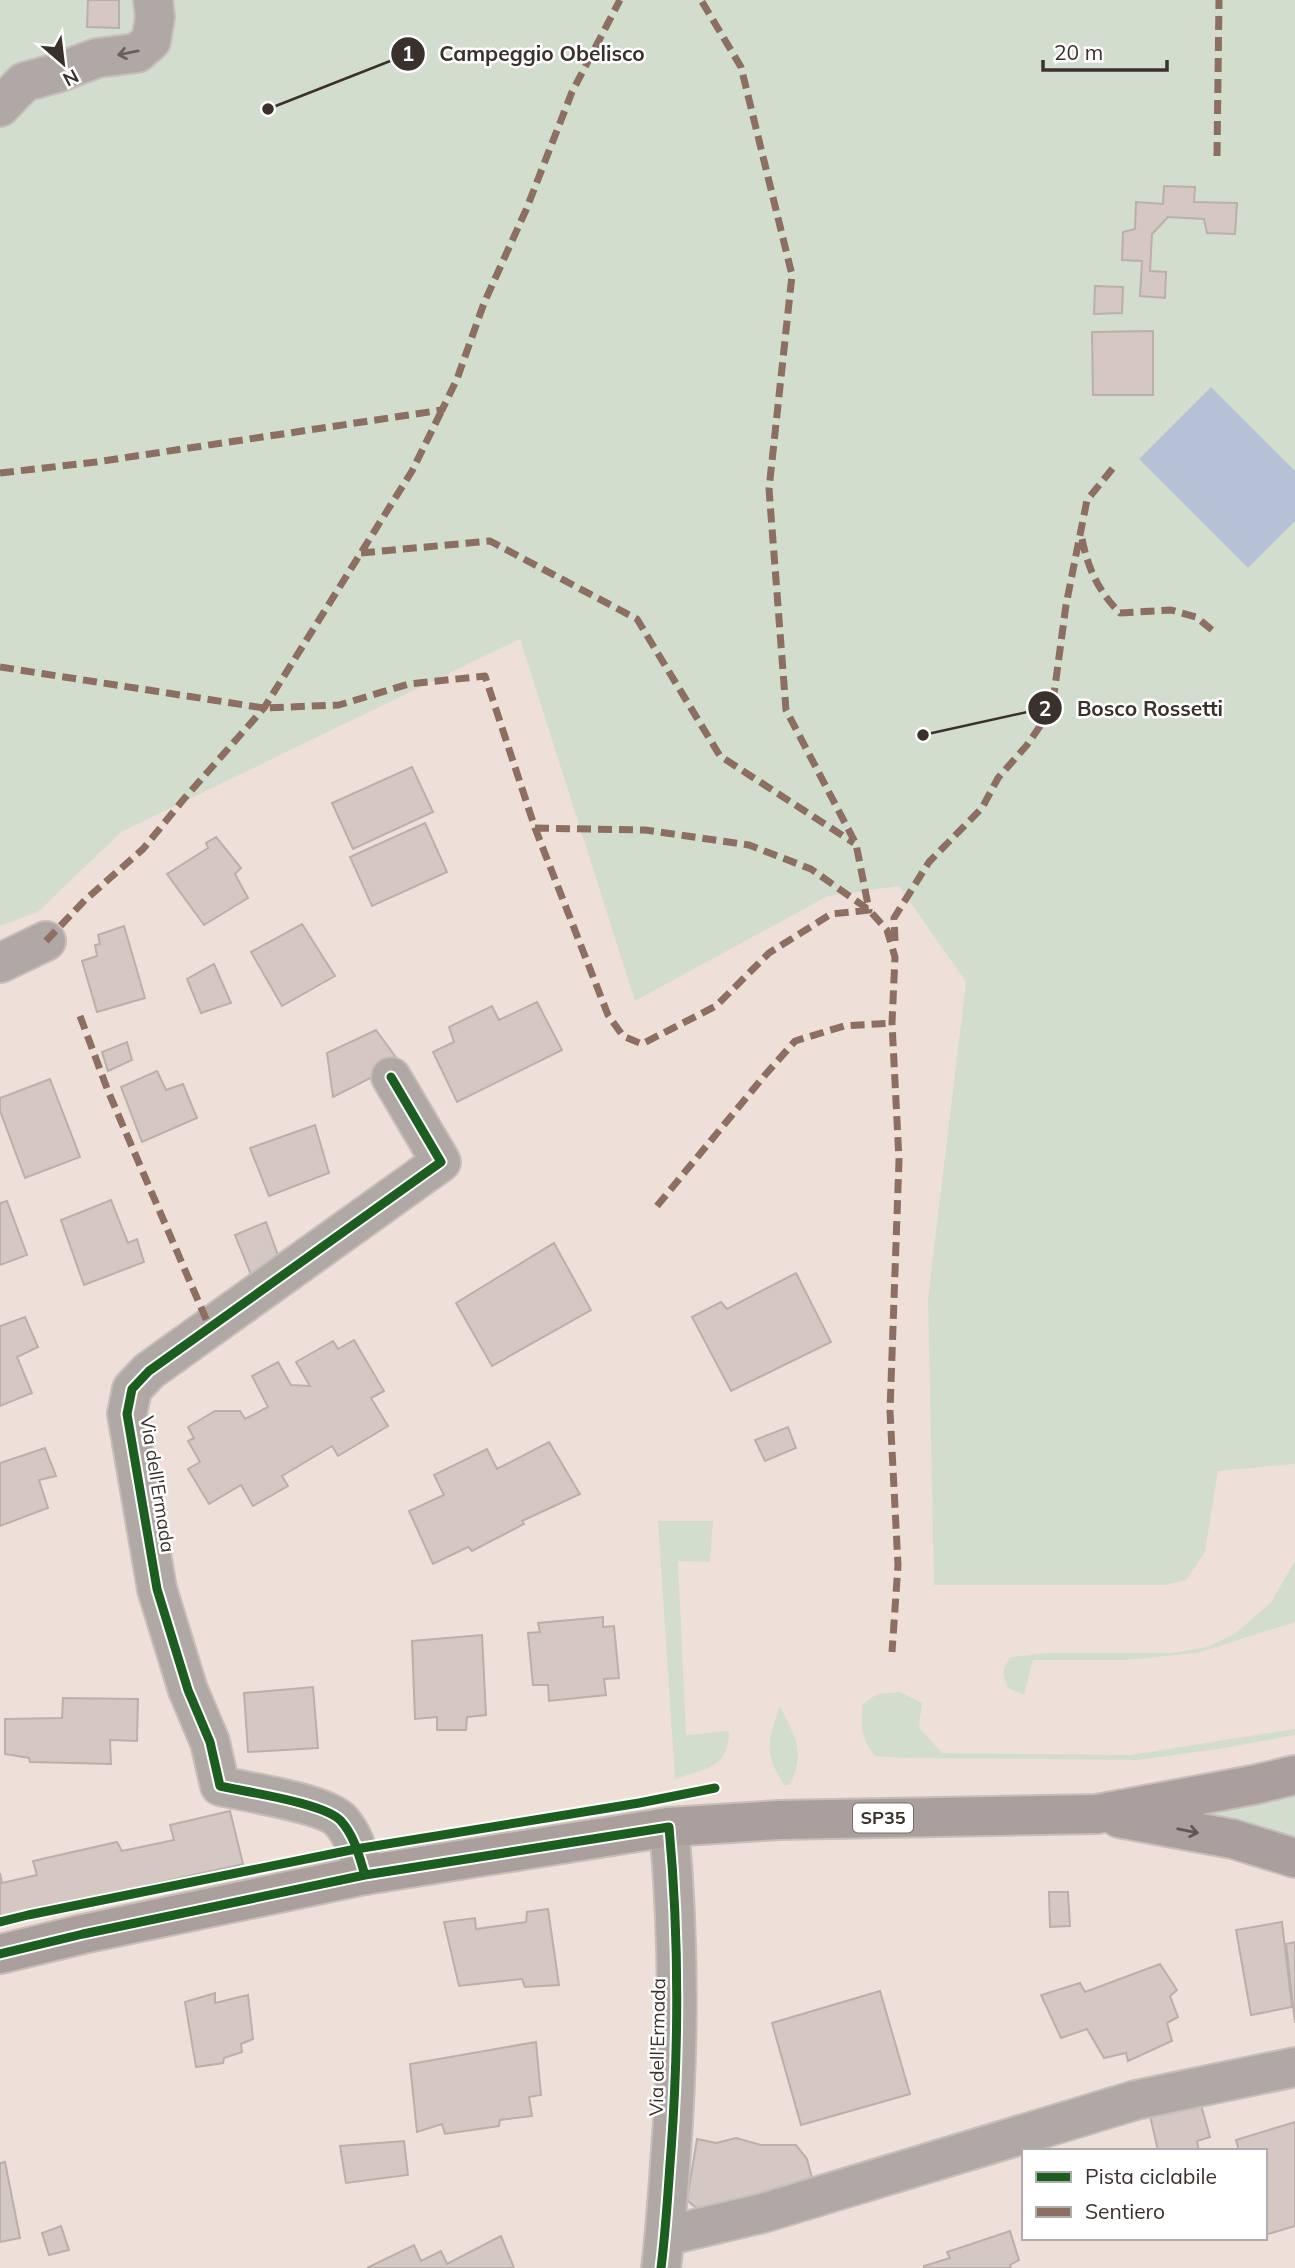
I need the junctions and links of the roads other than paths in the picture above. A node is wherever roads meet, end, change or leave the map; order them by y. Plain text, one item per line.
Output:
1 (153, 0) edge
2 (0, 107) edge
3 (46, 941) dead end
4 (0, 963) edge
5 (391, 1077) dead end
6 (1295, 1775) edge
7 (1097, 1814) junction
8 (669, 1827) junction
9 (1295, 1858) edge
10 (365, 1875) junction
11 (0, 1954) edge
12 (1295, 2067) edge
13 (663, 2252) edge

1 -> 2 street
3 - 4 street
5 - 10 street, Via dell'Ermada
6 - 7 main road, SP35
7 - 8 main road, SP35
7 -> 9 main road, SP35
8 - 10 main road, SP35
8 - 13 street, Via dell'Ermada
10 - 11 main road, SP35
12 - 13 street, Via dell'Ermada

